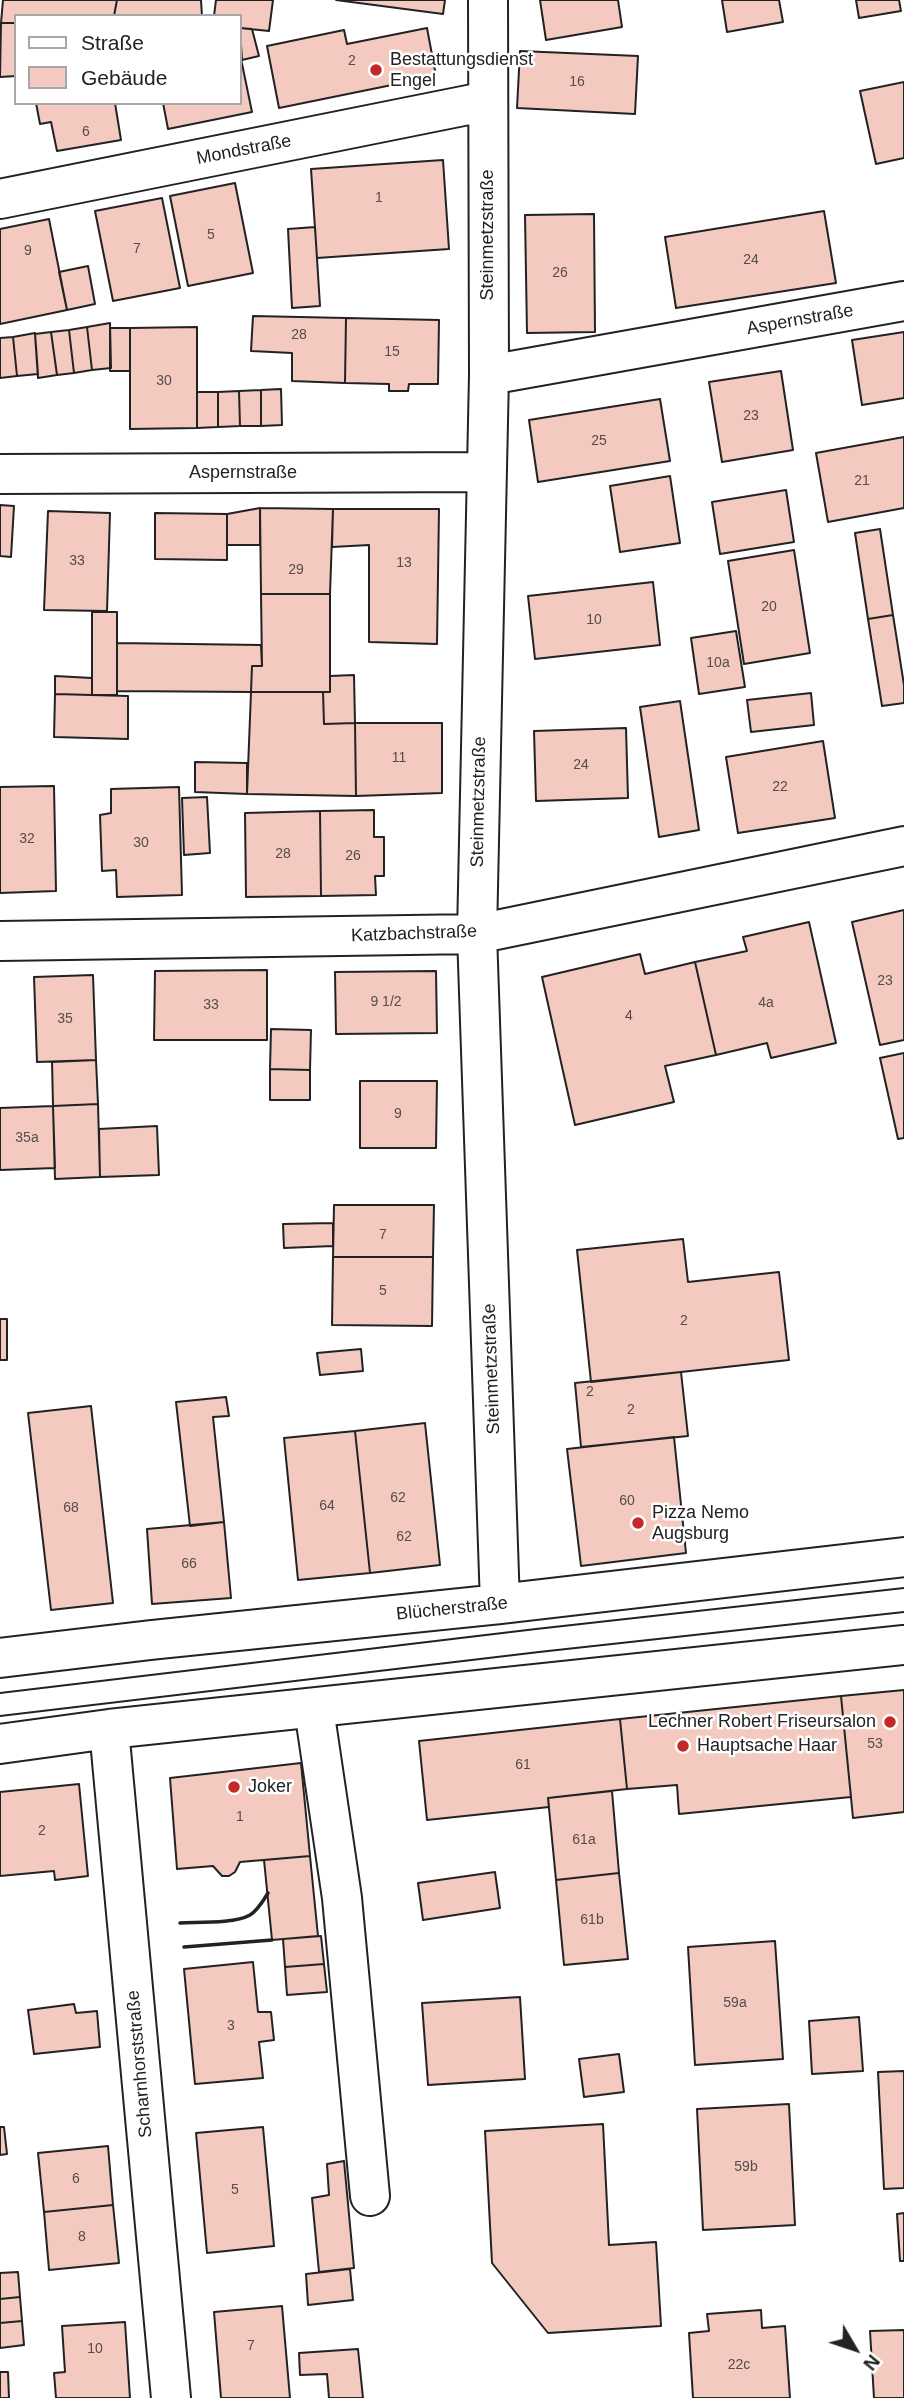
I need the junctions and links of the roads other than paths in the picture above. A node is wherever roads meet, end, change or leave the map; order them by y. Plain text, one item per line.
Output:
1 (488, 0) edge
2 (488, 101) junction
3 (0, 199) edge
4 (904, 301) edge
5 (489, 375) junction
6 (485, 472) junction
7 (0, 474) edge
8 (904, 846) edge
9 (477, 934) junction
10 (0, 941) edge
11 (904, 1557) edge
12 (500, 1604) junction
13 (904, 1645) edge
14 (0, 1658) edge
15 (314, 1709) junction
16 (109, 1729) junction
17 (0, 1744) edge
18 (370, 2196) dead end
19 (171, 2398) edge

1 - 2 street, Steinmetzstraße
2 - 3 street, Mondstraße
2 - 5 street, Steinmetzstraße
4 - 5 street, Aspernstraße
5 - 6 street, Steinmetzstraße
6 - 7 street, Aspernstraße
6 - 9 street, Steinmetzstraße
8 - 9 street, Katzbachstraße
9 - 10 street, Katzbachstraße
9 - 12 street, Steinmetzstraße
11 - 12 street, Blücherstraße
12 - 14 street, Blücherstraße
13 - 15 street
15 - 16 street
15 - 18 street
16 - 17 street
16 - 19 street, Scharnhorststraße

